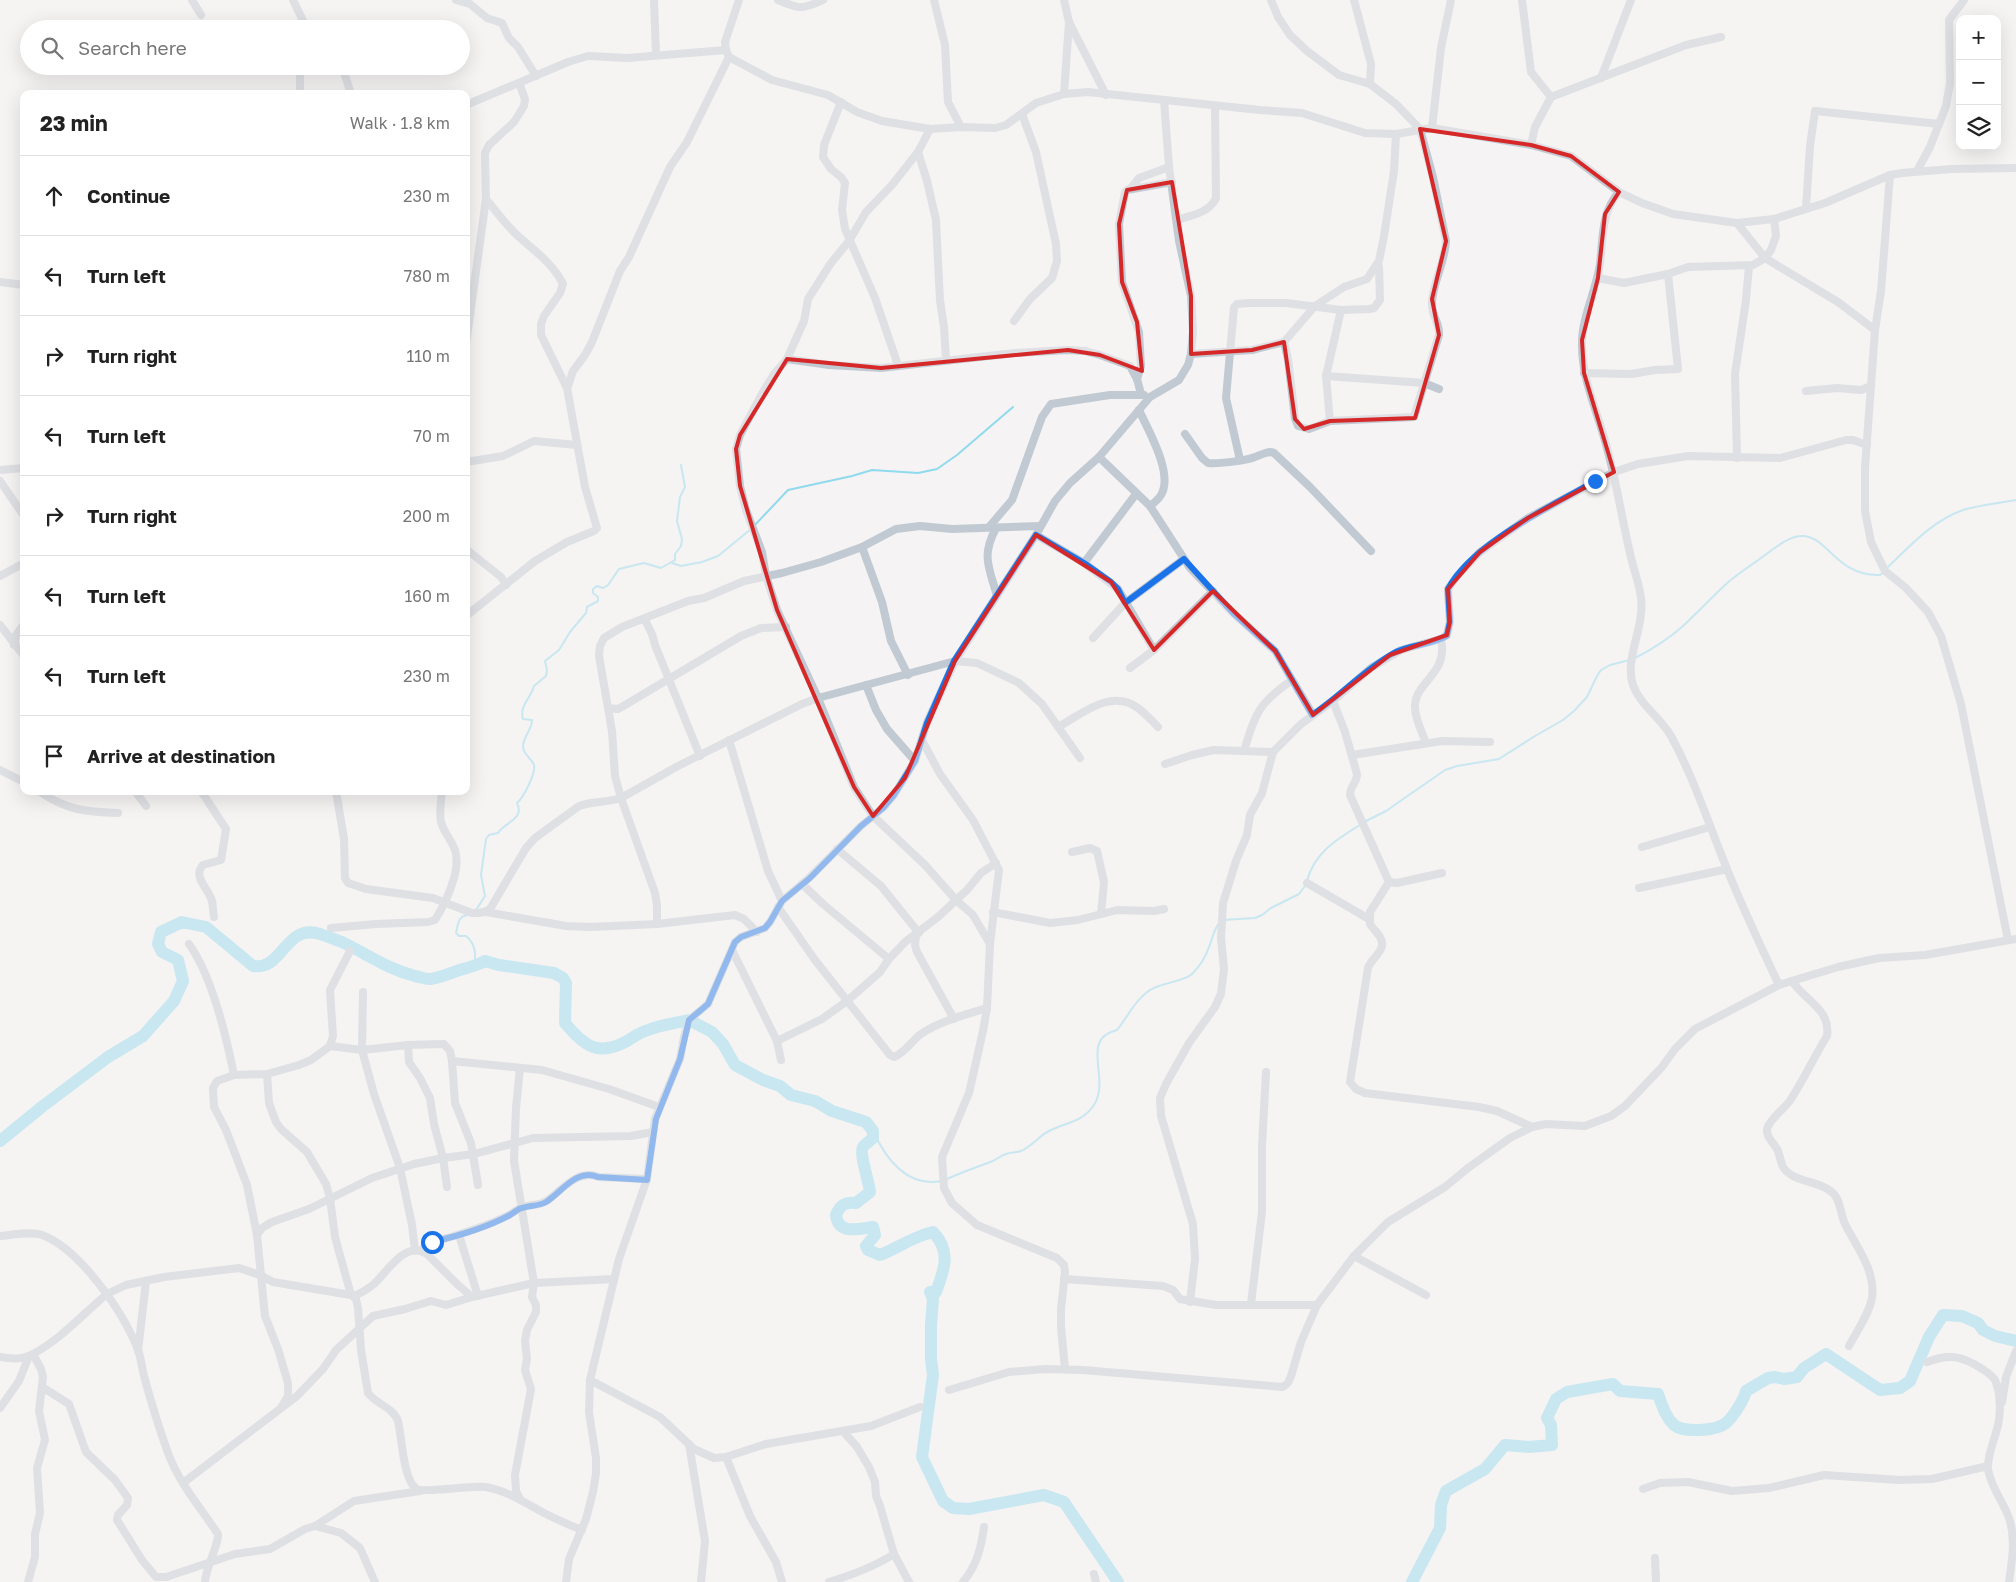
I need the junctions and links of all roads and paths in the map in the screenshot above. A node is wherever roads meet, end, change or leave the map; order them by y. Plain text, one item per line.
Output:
1 (192, 0) edge
2 (294, 0) edge
3 (456, 0) edge
4 (654, 0) edge
5 (739, 0) edge
6 (778, 0) edge
7 (823, 0) edge
8 (934, 0) edge
9 (1064, 0) edge
10 (1271, 0) edge
11 (1354, 0) edge
12 (1450, 0) edge
13 (1522, 0) edge
14 (1631, 0) edge
15 (1964, 0) edge
16 (201, 14) dead end
17 (303, 20) edge
18 (1070, 22) junction
19 (1721, 37) dead end
20 (727, 53) junction
21 (656, 55) junction
22 (300, 75) edge
23 (345, 75) edge
24 (536, 76) junction
25 (1601, 78) junction
26 (519, 83) junction
27 (1370, 84) junction
28 (300, 90) edge
29 (350, 90) edge
30 (1064, 94) junction
31 (1106, 95) junction
32 (1551, 97) junction
33 (1164, 100) junction
34 (841, 102) junction
35 (470, 103) edge
36 (1215, 106) junction
37 (1022, 114) junction
38 (1939, 124) junction
39 (961, 127) junction
40 (1432, 128) junction
41 (930, 129) junction
42 (1420, 129) junction
43 (1396, 134) junction
44 (1531, 145) junction
45 (918, 152) junction
46 (1169, 167) junction
47 (2016, 168) edge
48 (1917, 171) junction
49 (1890, 175) junction
50 (1172, 182) junction
51 (1131, 188) junction
52 (1619, 192) junction
53 (486, 199) junction
54 (1806, 208) junction
55 (1774, 219) junction
56 (1177, 220) junction
57 (1737, 223) junction
58 (849, 241) junction
59 (1765, 258) junction
60 (1749, 266) junction
61 (1379, 267) dead end
62 (1668, 274) junction
63 (1598, 278) junction
64 (0, 282) edge
65 (20, 284) edge
66 (1315, 306) junction
67 (1341, 310) junction
68 (470, 315) edge
69 (1014, 321) dead end
70 (1875, 330) junction
71 (1284, 342) junction
72 (1230, 352) junction
73 (1192, 354) junction
74 (787, 359) junction
75 (946, 360) junction
76 (898, 365) junction
77 (1584, 373) junction
78 (1326, 376) junction
79 (1137, 379) junction
80 (1424, 383) junction
81 (1871, 386) junction
82 (567, 388) junction
83 (1439, 389) dead end
84 (1806, 391) dead end
85 (1141, 394) junction
86 (1150, 397) junction
87 (1138, 410) junction
88 (1330, 422) junction
89 (1185, 434) dead end
90 (1867, 445) junction
91 (577, 446) junction
92 (1099, 457) junction
93 (1737, 458) junction
94 (1240, 460) junction
95 (470, 461) edge
96 (20, 468) edge
97 (0, 470) edge
98 (1614, 472) junction
99 (0, 481) edge
100 (1136, 494) junction
101 (1150, 506) junction
102 (20, 510) edge
103 (1040, 526) junction
104 (993, 527) junction
105 (1036, 535) junction
106 (862, 547) junction
107 (1371, 551) dead end
108 (470, 552) edge
109 (1184, 559) junction
110 (1084, 563) junction
111 (20, 565) edge
112 (0, 576) edge
113 (766, 576) junction
114 (506, 585) junction
115 (1213, 591) junction
116 (997, 596) junction
117 (1125, 603) junction
118 (470, 613) edge
119 (645, 620) junction
120 (0, 625) edge
121 (786, 627) junction
122 (20, 630) edge
123 (1093, 638) dead end
124 (1441, 639) junction
125 (14, 645) junction
126 (1154, 650) junction
127 (20, 652) edge
128 (954, 661) junction
129 (1130, 668) dead end
130 (908, 675) junction
131 (669, 678) junction
132 (1292, 680) junction
133 (866, 684) junction
134 (818, 698) junction
135 (1333, 701) junction
136 (608, 708) junction
137 (1312, 715) junction
138 (1058, 727) junction
139 (1158, 727) dead end
140 (729, 740) junction
141 (922, 740) junction
142 (1490, 742) dead end
143 (1426, 743) junction
144 (1244, 751) junction
145 (1273, 752) junction
146 (1352, 755) junction
147 (700, 756) junction
148 (1080, 758) dead end
149 (915, 761) junction
150 (1165, 764) dead end
151 (0, 770) edge
152 (20, 780) edge
153 (46, 795) edge
154 (138, 795) edge
155 (205, 795) edge
156 (337, 795) edge
157 (442, 795) edge
158 (621, 798) junction
159 (146, 806) dead end
160 (118, 813) dead end
161 (873, 816) junction
162 (1710, 827) junction
163 (1642, 847) dead end
164 (837, 849) junction
165 (1072, 852) dead end
166 (996, 863) junction
167 (1727, 869) junction
168 (1442, 873) dead end
169 (1389, 882) junction
170 (1307, 883) dead end
171 (802, 884) junction
172 (1639, 888) dead end
173 (956, 900) junction
174 (444, 901) junction
175 (780, 904) junction
176 (1164, 909) dead end
177 (486, 912) junction
178 (993, 912) junction
179 (1101, 914) junction
180 (214, 917) dead end
181 (1369, 919) junction
182 (657, 924) junction
183 (331, 928) dead end
184 (757, 932) junction
185 (918, 934) junction
186 (2012, 940) edge
187 (189, 944) dead end
188 (990, 944) junction
189 (732, 950) junction
190 (350, 951) dead end
191 (889, 959) junction
192 (1792, 981) junction
193 (1779, 986) junction
194 (363, 992) dead end
195 (847, 1001) junction
196 (987, 1008) junction
197 (954, 1019) junction
198 (777, 1041) junction
199 (408, 1045) junction
200 (330, 1046) junction
201 (362, 1050) junction
202 (781, 1060) dead end
203 (452, 1061) junction
204 (520, 1068) junction
205 (1266, 1072) dead end
206 (234, 1074) junction
207 (266, 1074) junction
208 (659, 1107) junction
209 (1532, 1127) junction
210 (653, 1132) junction
211 (514, 1144) junction
212 (474, 1154) junction
213 (443, 1158) junction
214 (400, 1168) junction
215 (647, 1180) junction
216 (478, 1185) dead end
217 (447, 1187) dead end
218 (330, 1198) junction
219 (521, 1208) junction
220 (258, 1235) junction
221 (459, 1235) junction
222 (0, 1236) edge
223 (418, 1250) junction
224 (1354, 1256) junction
225 (260, 1274) junction
226 (614, 1279) junction
227 (1064, 1279) junction
228 (146, 1281) junction
229 (534, 1283) junction
230 (107, 1294) junction
231 (1426, 1295) dead end
232 (352, 1296) junction
233 (475, 1296) junction
234 (1190, 1302) junction
235 (1251, 1304) junction
236 (1317, 1305) junction
237 (361, 1327) junction
238 (1849, 1346) dead end
239 (138, 1350) junction
240 (2016, 1351) edge
241 (31, 1355) junction
242 (0, 1356) edge
243 (1927, 1362) dead end
244 (1065, 1369) junction
245 (590, 1380) junction
246 (42, 1387) junction
247 (949, 1390) dead end
248 (282, 1406) junction
249 (920, 1407) dead end
250 (0, 1408) edge
251 (2000, 1414) junction
252 (843, 1431) junction
253 (689, 1444) junction
254 (726, 1457) junction
255 (1988, 1466) junction
256 (183, 1483) junction
257 (1643, 1488) dead end
258 (420, 1491) junction
259 (520, 1499) junction
260 (315, 1526) junction
261 (984, 1527) dead end
262 (582, 1530) junction
263 (894, 1554) junction
264 (1655, 1558) dead end
265 (208, 1564) junction
266 (153, 1578) edge
267 (28, 1582) edge
268 (205, 1582) edge
269 (375, 1582) edge
270 (566, 1582) edge
271 (701, 1582) edge
272 (782, 1582) edge
273 (828, 1582) edge
274 (908, 1582) edge
275 (963, 1582) edge
276 (1656, 1582) edge
277 (2008, 1582) edge

1 - 16 street
2 - 17 street
3 - 24 street
4 - 21 street
5 - 20 street
6 - 7 street
8 - 39 street
9 - 18 street
10 - 27 street
11 - 27 street
12 - 40 street
13 - 32 street
14 - 25 street
15 - 38 street
18 - 30 street
18 - 31 street
19 - 25 street
20 - 21 street
20 - 34 street
20 - 82 street
21 - 24 street
22 - 28 street
23 - 29 street
24 - 26 street
25 - 32 street
26 - 35 street
26 - 53 street
27 - 42 street
30 - 31 street
30 - 37 street
31 - 33 street
32 - 44 street
33 - 36 street
33 - 46 street
34 - 41 street
34 - 58 street
36 - 43 street
36 - 56 street
37 - 39 street
37 - 69 street
38 - 48 street
38 - 54 street
39 - 41 street
40 - 42 street
40 - 44 street
41 - 45 street
42 - 43 street
42 - 80 street
43 - 66 street
44 - 52 street
45 - 58 street
45 - 75 street
46 - 50 street
46 - 51 street
47 - 48 street
48 - 49 street
49 - 54 street
49 - 70 street
50 - 51 street
50 - 56 street
51 - 79 street
52 - 57 street
52 - 63 street
53 - 68 street
53 - 82 street
54 - 55 street
55 - 57 street
55 - 59 street
56 - 73 street
57 - 59 street
58 - 74 street
58 - 76 street
59 - 60 street
59 - 70 street
60 - 62 street
60 - 93 street
61 - 67 street
62 - 63 street
62 - 77 street
63 - 77 street
64 - 65 street
66 - 67 street
66 - 71 street
66 - 72 street
67 - 78 street
70 - 81 street
71 - 72 street
71 - 88 street
72 - 73 street
72 - 94 street
73 - 86 street
74 - 76 street
74 - 113 street
75 - 76 street
75 - 79 street
77 - 98 street
78 - 80 street
78 - 88 street
79 - 85 street
80 - 83 street
80 - 88 street
81 - 84 street
81 - 90 street
82 - 91 street
85 - 86 street
85 - 104 street
86 - 87 street
87 - 92 street
87 - 101 street
89 - 94 street
90 - 93 street
90 - 186 street
91 - 95 street
91 - 114 street
92 - 100 street
92 - 103 street
93 - 98 street
94 - 107 street
96 - 97 street
98 - 124 street
98 - 162 street
99 - 102 street
100 - 101 street
100 - 110 street
101 - 109 street
103 - 104 street
103 - 105 street
104 - 106 street
104 - 116 street
105 - 110 street
105 - 116 street
106 - 113 street
106 - 130 street
108 - 114 street
109 - 115 street
109 - 117 street
110 - 117 street
111 - 112 street
113 - 119 street
113 - 121 street
114 - 118 street
115 - 126 street
115 - 132 street
116 - 128 street
117 - 123 street
117 - 126 street
119 - 131 street
119 - 136 street
120 - 125 street
121 - 131 street
121 - 134 street
122 - 125 street
124 - 135 street
124 - 143 street
125 - 127 street
126 - 129 street
128 - 130 street
128 - 138 street
128 - 141 street
130 - 133 street
131 - 136 street
131 - 147 street
132 - 137 street
132 - 144 street
133 - 134 street
133 - 149 street
134 - 140 street
134 - 161 street
135 - 137 street
135 - 146 street
136 - 158 street
137 - 145 street
138 - 139 street
138 - 148 street
140 - 147 street
140 - 175 street
141 - 149 street
141 - 166 street
142 - 143 street
143 - 146 street
144 - 145 street
144 - 150 street
145 - 234 street
146 - 169 street
147 - 158 street
149 - 161 street
151 - 152 street
153 - 160 street
154 - 159 street
155 - 180 street
156 - 174 street
157 - 174 street
158 - 177 street
158 - 182 street
161 - 164 street
161 - 173 street
162 - 163 street
162 - 167 street
164 - 171 street
164 - 185 street
165 - 179 street
166 - 173 street
166 - 178 street
167 - 172 street
167 - 193 street
168 - 169 street
169 - 181 street
170 - 181 street
171 - 175 street
171 - 191 street
173 - 185 street
173 - 188 street
174 - 177 street
174 - 183 street
175 - 184 street
175 - 195 street
176 - 179 street
177 - 182 street
178 - 179 street
178 - 188 street
181 - 209 street
182 - 184 street
184 - 189 street
185 - 191 street
185 - 197 street
186 - 192 street
187 - 206 street
188 - 196 street
189 - 198 street
189 - 208 street
190 - 200 street
191 - 195 street
192 - 193 street
192 - 238 street
193 - 209 street
194 - 201 street
195 - 197 street
195 - 198 street
196 - 197 street
196 - 227 street
198 - 202 street
199 - 201 street
199 - 203 street
199 - 213 street
200 - 201 street
200 - 207 street
201 - 214 street
203 - 204 street
203 - 212 street
204 - 208 street
204 - 211 street
205 - 235 street
206 - 207 street
206 - 220 street
207 - 218 street
208 - 210 street
209 - 224 street
210 - 211 street
210 - 215 street
211 - 212 street
211 - 219 street
212 - 213 street
212 - 216 street
213 - 214 street
213 - 217 street
214 - 218 street
214 - 223 street
215 - 219 street
215 - 226 street
218 - 220 street
218 - 232 street
219 - 221 street
219 - 229 street
220 - 225 street
221 - 223 street
221 - 233 street
222 - 230 street
223 - 232 street
223 - 233 street
224 - 231 street
224 - 236 street
225 - 228 street
225 - 232 street
225 - 248 street
226 - 229 street
226 - 245 street
227 - 234 street
227 - 244 street
228 - 230 street
228 - 239 street
229 - 233 street
229 - 259 street
230 - 239 street
230 - 241 street
232 - 237 street
233 - 237 street
234 - 235 street
235 - 236 street
236 - 244 street
237 - 248 street
237 - 258 street
239 - 256 street
240 - 251 street
241 - 242 street
241 - 246 street
241 - 250 street
243 - 251 street
244 - 247 street
245 - 253 street
245 - 262 street
246 - 266 street
246 - 267 street
248 - 256 street
249 - 252 street
251 - 255 street
252 - 254 street
252 - 263 street
253 - 254 street
253 - 271 street
254 - 272 street
255 - 257 street
255 - 277 street
256 - 265 street
258 - 259 street
258 - 260 street
259 - 262 street
260 - 265 street
260 - 269 street
261 - 275 street
262 - 270 street
263 - 273 street
263 - 274 street
264 - 276 street
265 - 266 street
265 - 268 street

